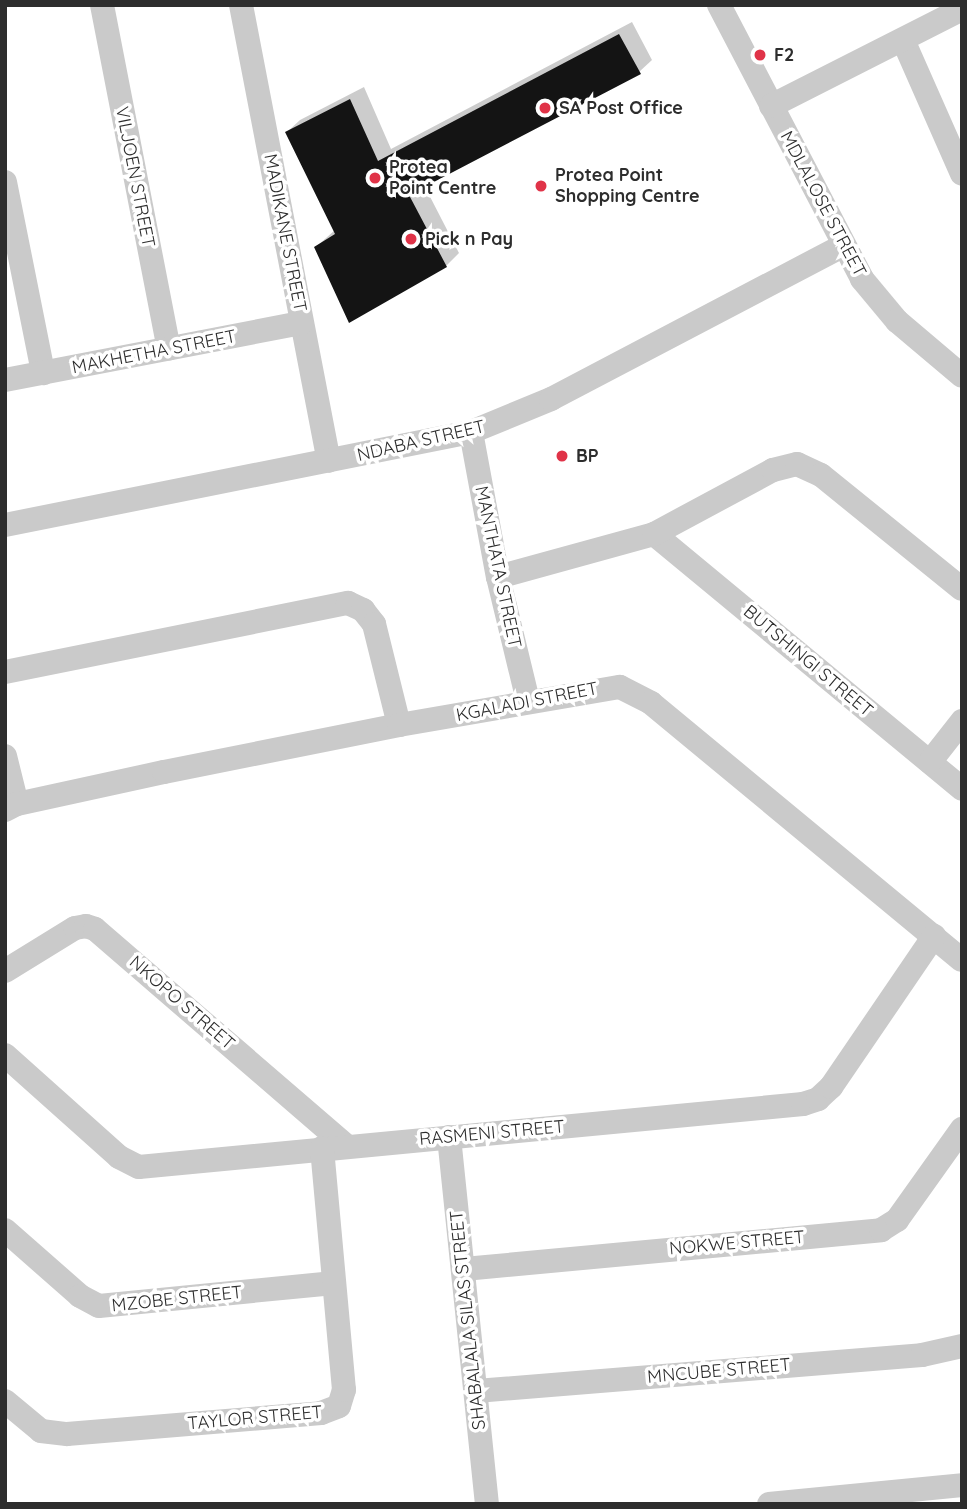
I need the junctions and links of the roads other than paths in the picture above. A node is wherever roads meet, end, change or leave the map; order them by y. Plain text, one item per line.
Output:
1 (102, 5) edge
2 (241, 5) edge
3 (719, 5) edge
4 (962, 9) edge
5 (903, 40) junction
6 (771, 106) junction
7 (962, 174) edge
8 (5, 182) edge
9 (843, 246) junction
10 (302, 323) junction
11 (169, 349) junction
12 (43, 373) junction
13 (962, 376) edge
14 (5, 380) edge
15 (471, 432) junction
16 (329, 461) junction
17 (5, 525) edge
18 (654, 534) junction
19 (498, 577) junction
20 (962, 589) edge
21 (5, 672) edge
22 (528, 701) junction
23 (962, 721) edge
24 (399, 725) junction
25 (5, 757) edge
26 (929, 762) junction
27 (962, 789) edge
28 (11, 807) edge
29 (934, 936) junction
30 (962, 960) edge
31 (5, 971) edge
32 (5, 1055) edge
33 (962, 1129) edge
34 (449, 1137) junction
35 (334, 1147) junction
36 (5, 1230) edge
37 (464, 1269) junction
38 (334, 1283) junction
39 (962, 1346) edge
40 (476, 1391) junction
41 (5, 1401) edge
42 (962, 1485) edge
43 (487, 1504) edge
44 (769, 1504) edge

1 - 11 street, VILJOEN STREET
2 - 10 street, MADIKANE STREET
3 - 6 street, MDLALOSE STREET
4 - 5 street
5 - 6 street
5 - 7 street
6 - 9 street, MDLALOSE STREET
8 - 12 street
9 - 13 street, MDLALOSE STREET
9 - 15 street, NDABA STREET
10 - 11 street, MAKHETHA STREET
10 - 16 street, MADIKANE STREET
11 - 12 street, MAKHETHA STREET
12 - 14 street, MAKHETHA STREET
15 - 16 street, NDABA STREET
15 - 19 street, MANTHATA STREET
16 - 17 street, NDABA STREET
18 - 19 street
18 - 20 street
18 - 26 street, BUTSHINGI STREET
19 - 22 street, MANTHATA STREET
21 - 24 street
22 - 24 street, KGALADI STREET
22 - 29 street, KGALADI STREET
23 - 26 street
24 - 28 street, KGALADI STREET
25 - 28 street
26 - 27 street, BUTSHINGI STREET
29 - 30 street, KGALADI STREET
29 - 34 street, RASMENI STREET
31 - 35 street, NKOPO STREET
32 - 35 street, RASMENI STREET
33 - 37 street, NOKWE STREET
34 - 35 street, RASMENI STREET
34 - 37 street, SHABALALA SILAS STREET
35 - 38 street, TAYLOR STREET
36 - 38 street, MZOBE STREET
37 - 40 street, SHABALALA SILAS STREET
38 - 41 street, TAYLOR STREET
39 - 40 street, MNCUBE STREET
40 - 43 street, SHABALALA SILAS STREET
42 - 44 street

